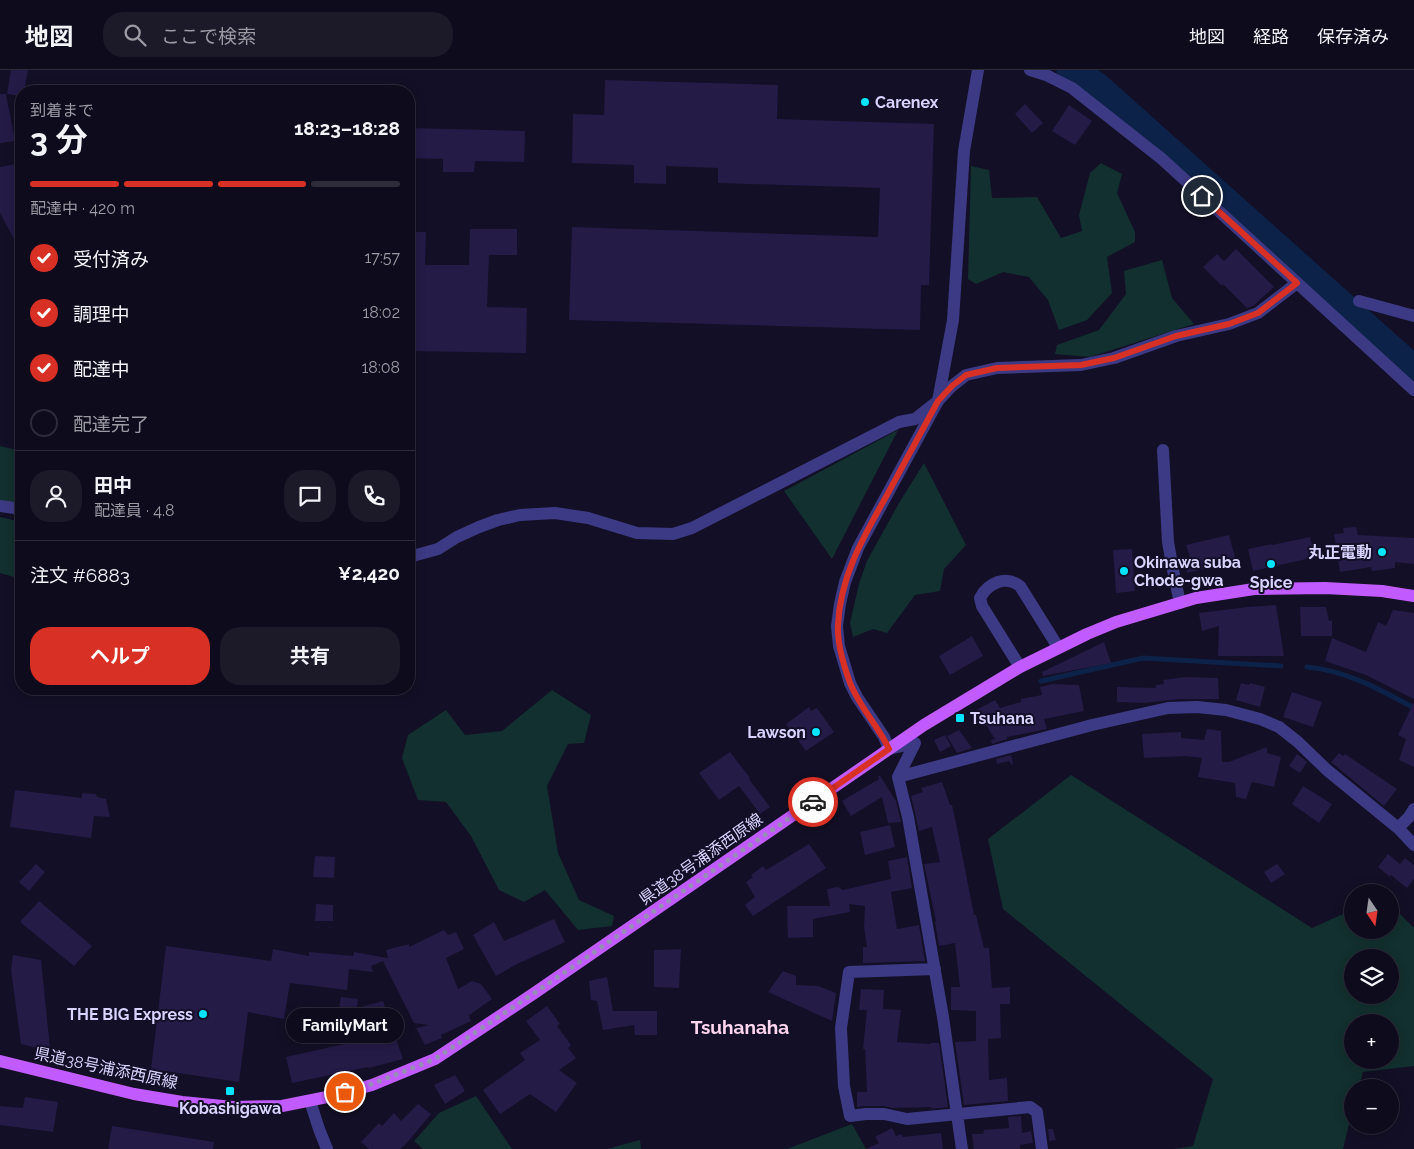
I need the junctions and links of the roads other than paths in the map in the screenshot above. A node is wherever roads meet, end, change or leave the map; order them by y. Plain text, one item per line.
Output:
1 (978, 70) edge
2 (1030, 70) edge
3 (1297, 283) junction
4 (1359, 300) dead end
5 (1414, 316) edge
6 (1414, 390) edge
7 (938, 401) junction
8 (1163, 450) dead end
9 (0, 506) edge
10 (15, 508) edge
11 (415, 555) edge
12 (1414, 596) edge
13 (1180, 603) junction
14 (1058, 647) junction
15 (1020, 666) junction
16 (889, 749) junction
17 (898, 777) junction
18 (1414, 809) edge
19 (1398, 828) junction
20 (1414, 845) edge
21 (935, 969) junction
22 (0, 1061) edge
23 (310, 1101) junction
24 (956, 1114) junction
25 (327, 1149) edge
26 (962, 1149) edge
27 (1042, 1149) edge

1 - 7 street
2 - 3 street
3 - 6 street
3 - 7 street
4 - 5 street
7 - 11 street
7 - 16 street
8 - 13 street
9 - 10 street
12 - 13 main road, 県道38号浦添西原線
13 - 14 main road, 県道38号浦添西原線
14 - 15 main road, 県道38号浦添西原線
14 - 15 street
15 - 16 main road, 県道38号浦添西原線
16 - 17 street
16 - 23 main road, 県道38号浦添西原線
17 - 19 street
17 - 21 street
18 - 19 street
19 - 20 street
21 - 24 street
21 - 24 street
22 - 23 main road, 県道38号浦添西原線
23 - 25 street
24 - 26 street
24 - 27 street

